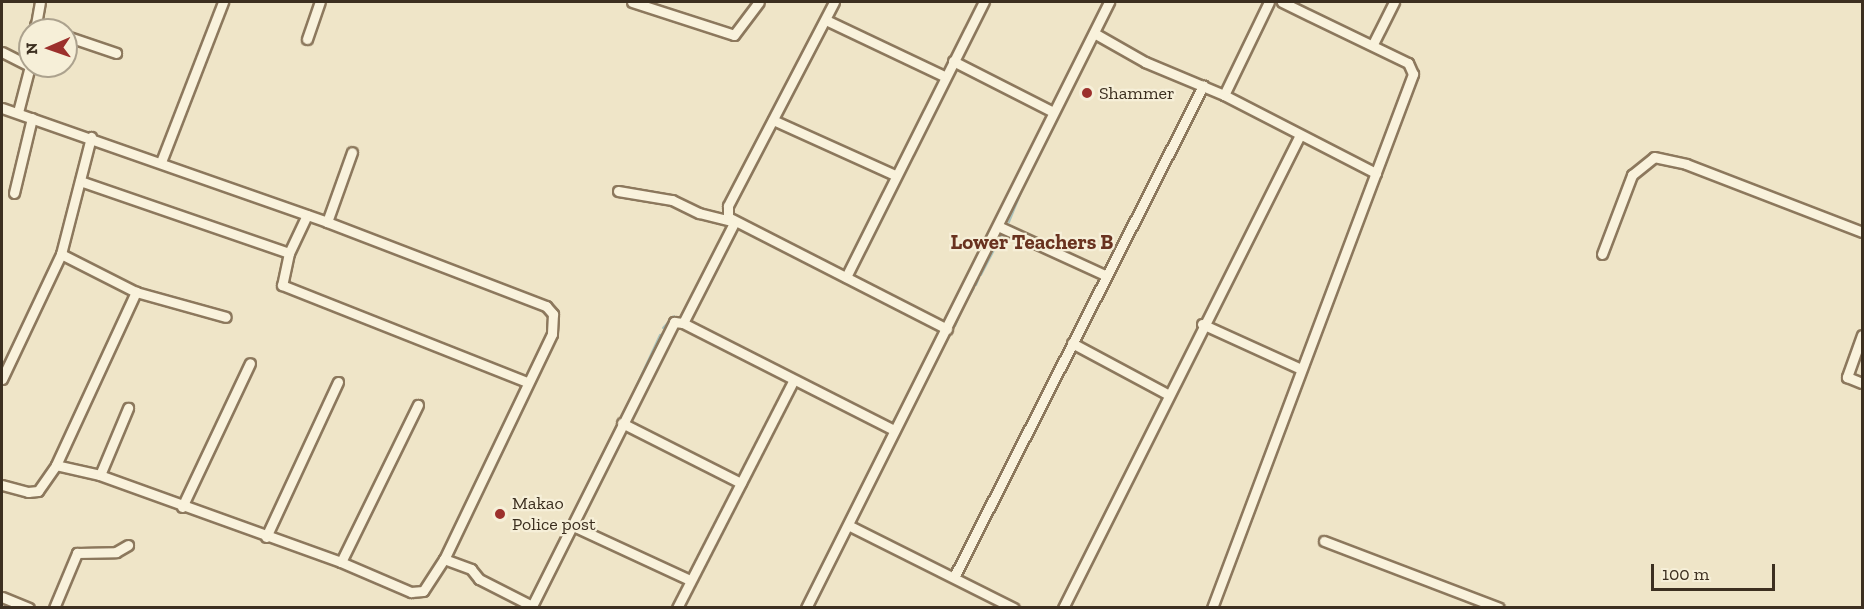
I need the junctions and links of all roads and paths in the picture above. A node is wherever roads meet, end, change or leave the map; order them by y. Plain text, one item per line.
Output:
1 (40, 2) edge
2 (223, 2) edge
3 (320, 2) edge
4 (632, 2) edge
5 (759, 2) edge
6 (834, 2) edge
7 (984, 2) edge
8 (1109, 2) edge
9 (1269, 2) edge
10 (1282, 2) edge
11 (1394, 2) edge
12 (37, 18) edge
13 (826, 20) junction
14 (1094, 33) junction
15 (307, 39) dead end
16 (78, 40) edge
17 (1373, 44) junction
18 (2, 52) edge
19 (116, 52) dead end
20 (18, 60) edge
21 (953, 61) junction
22 (944, 76) junction
23 (26, 78) edge
24 (1203, 86) junction
25 (1224, 95) junction
26 (2, 108) edge
27 (18, 112) junction
28 (1053, 112) junction
29 (32, 118) junction
30 (773, 120) junction
31 (1300, 135) junction
32 (91, 137) junction
33 (352, 152) dead end
34 (160, 162) junction
35 (1376, 174) junction
36 (895, 175) junction
37 (80, 181) junction
38 (618, 191) dead end
39 (14, 192) dead end
40 (307, 215) junction
41 (327, 222) junction
42 (732, 222) junction
43 (1000, 227) junction
44 (1863, 232) edge
45 (61, 254) junction
46 (289, 254) junction
47 (1602, 254) dead end
48 (1105, 275) junction
49 (846, 277) junction
50 (136, 292) junction
51 (226, 317) dead end
52 (683, 323) junction
53 (1202, 324) junction
54 (947, 329) junction
55 (1863, 335) edge
56 (1072, 343) junction
57 (250, 363) dead end
58 (1301, 369) junction
59 (2, 379) edge
60 (793, 381) junction
61 (338, 382) dead end
62 (527, 382) junction
63 (1863, 383) edge
64 (1167, 394) junction
65 (418, 405) dead end
66 (128, 408) dead end
67 (622, 423) junction
68 (894, 430) junction
69 (56, 465) junction
70 (100, 475) junction
71 (741, 483) junction
72 (2, 485) edge
73 (182, 507) junction
74 (573, 526) junction
75 (850, 526) junction
76 (266, 537) junction
77 (1324, 542) dead end
78 (128, 545) dead end
79 (444, 559) junction
80 (341, 562) junction
81 (954, 577) junction
82 (690, 580) junction
83 (2, 597) edge
84 (532, 607) edge
85 (29, 608) edge
86 (54, 608) edge
87 (677, 608) edge
88 (806, 608) edge
89 (1014, 608) edge
90 (1063, 608) edge
91 (1212, 608) edge
92 (1499, 608) edge

1 - 12 street
2 - 34 street
3 - 15 street
4 - 5 street
6 - 13 street
7 - 21 street
8 - 14 street
9 - 25 street
10 - 17 street
11 - 17 street
13 - 22 street
13 - 30 street
14 - 24 street
14 - 28 street
16 - 19 street
17 - 35 street
18 - 20 street
21 - 22 street
21 - 28 street
22 - 36 street
23 - 27 street
24 - 25 street
24 - 48 street
25 - 31 street
26 - 27 street
27 - 29 street
28 - 43 street
29 - 32 street
29 - 39 street
30 - 36 street
30 - 42 street
31 - 35 street
31 - 53 street
32 - 34 street
32 - 37 street
33 - 41 street
34 - 40 street
35 - 58 street
36 - 49 street
37 - 45 street
37 - 46 street
38 - 42 street
40 - 41 street
40 - 46 street
41 - 62 street
42 - 49 street
42 - 52 street
43 - 48 street
43 - 54 street
44 - 47 street
45 - 50 street
45 - 59 street
46 - 62 street
48 - 56 street
49 - 54 street
50 - 51 street
50 - 69 street
52 - 60 street
52 - 67 street
53 - 58 street
53 - 64 street
54 - 68 street
55 - 63 street
56 - 64 street
56 - 81 street
57 - 73 street
58 - 91 street
60 - 68 street
60 - 71 street
61 - 76 street
62 - 79 street
64 - 90 street
65 - 80 street
66 - 70 street
67 - 71 street
67 - 74 street
68 - 75 street
69 - 70 street
69 - 72 street
70 - 73 street
71 - 82 street
73 - 76 street
74 - 82 street
74 - 84 street
75 - 81 street
75 - 88 street
76 - 80 street
77 - 92 street
78 - 86 street
79 - 80 street
79 - 84 street
81 - 89 street
82 - 87 street
83 - 85 street

